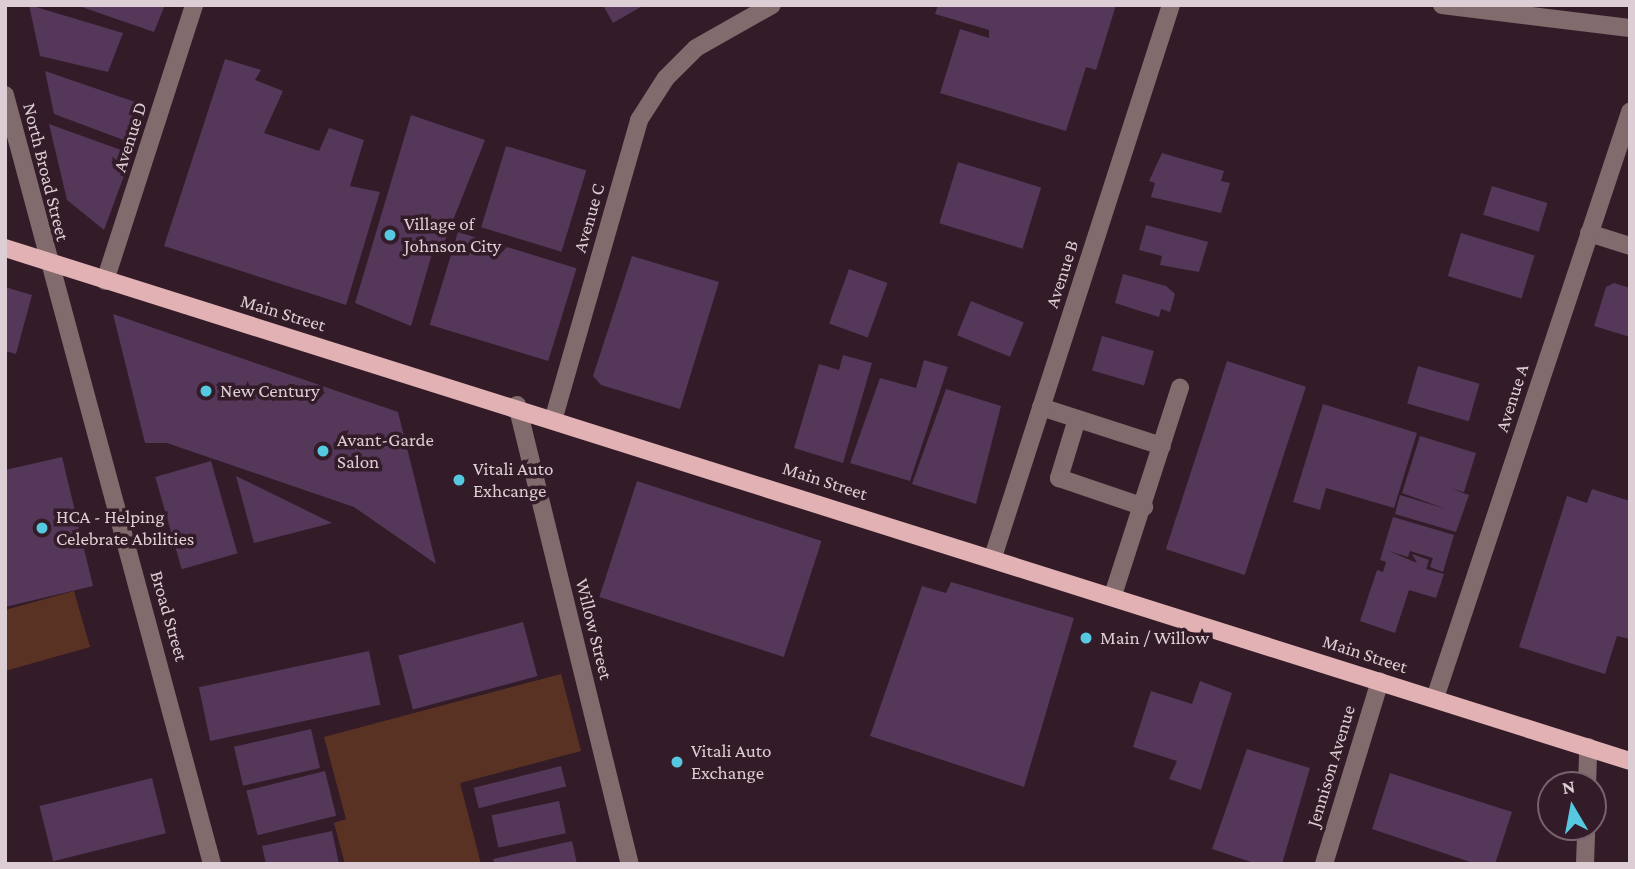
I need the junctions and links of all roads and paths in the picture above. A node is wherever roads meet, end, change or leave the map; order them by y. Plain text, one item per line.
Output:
1 (194, 5) edge
2 (772, 5) edge
3 (1171, 5) edge
4 (1442, 5) edge
5 (1630, 28) edge
6 (5, 96) edge
7 (1630, 112) edge
8 (1589, 233) junction
9 (1630, 246) edge
10 (5, 248) edge
11 (46, 260) junction
12 (105, 281) junction
13 (1180, 388) dead end
14 (517, 405) junction
15 (1041, 407) junction
16 (554, 417) junction
17 (1077, 419) junction
18 (1162, 446) junction
19 (1144, 507) junction
20 (993, 557) junction
21 (1113, 595) junction
22 (1380, 681) junction
23 (1435, 698) junction
24 (1588, 747) junction
25 (1630, 761) edge
26 (1587, 771) edge
27 (1586, 841) edge
28 (212, 864) edge
29 (629, 864) edge
30 (1324, 864) edge
31 (1585, 864) edge

1 - 12 street, Avenue D
2 - 16 street, Avenue C
3 - 15 street, Avenue B
4 - 5 street
6 - 11 street, North Broad Street
7 - 8 street, Avenue A
8 - 9 street
8 - 23 street, Avenue A
10 - 11 main road, Main Street
11 - 12 main road, Main Street
11 - 28 street, Broad Street
12 - 14 main road, Main Street
13 - 18 street
14 - 16 main road, Main Street
14 - 29 street, Willow Street
15 - 17 street
15 - 20 street, Avenue B
16 - 20 main road, Main Street
17 - 18 street
17 - 19 street
18 - 19 street
19 - 21 street
20 - 21 main road, Main Street
21 - 22 main road, Main Street
22 - 23 main road, Main Street
22 - 30 street, Jennison Avenue
23 - 24 main road, Main Street
24 - 25 main road, Main Street
24 - 26 street
27 - 31 street

